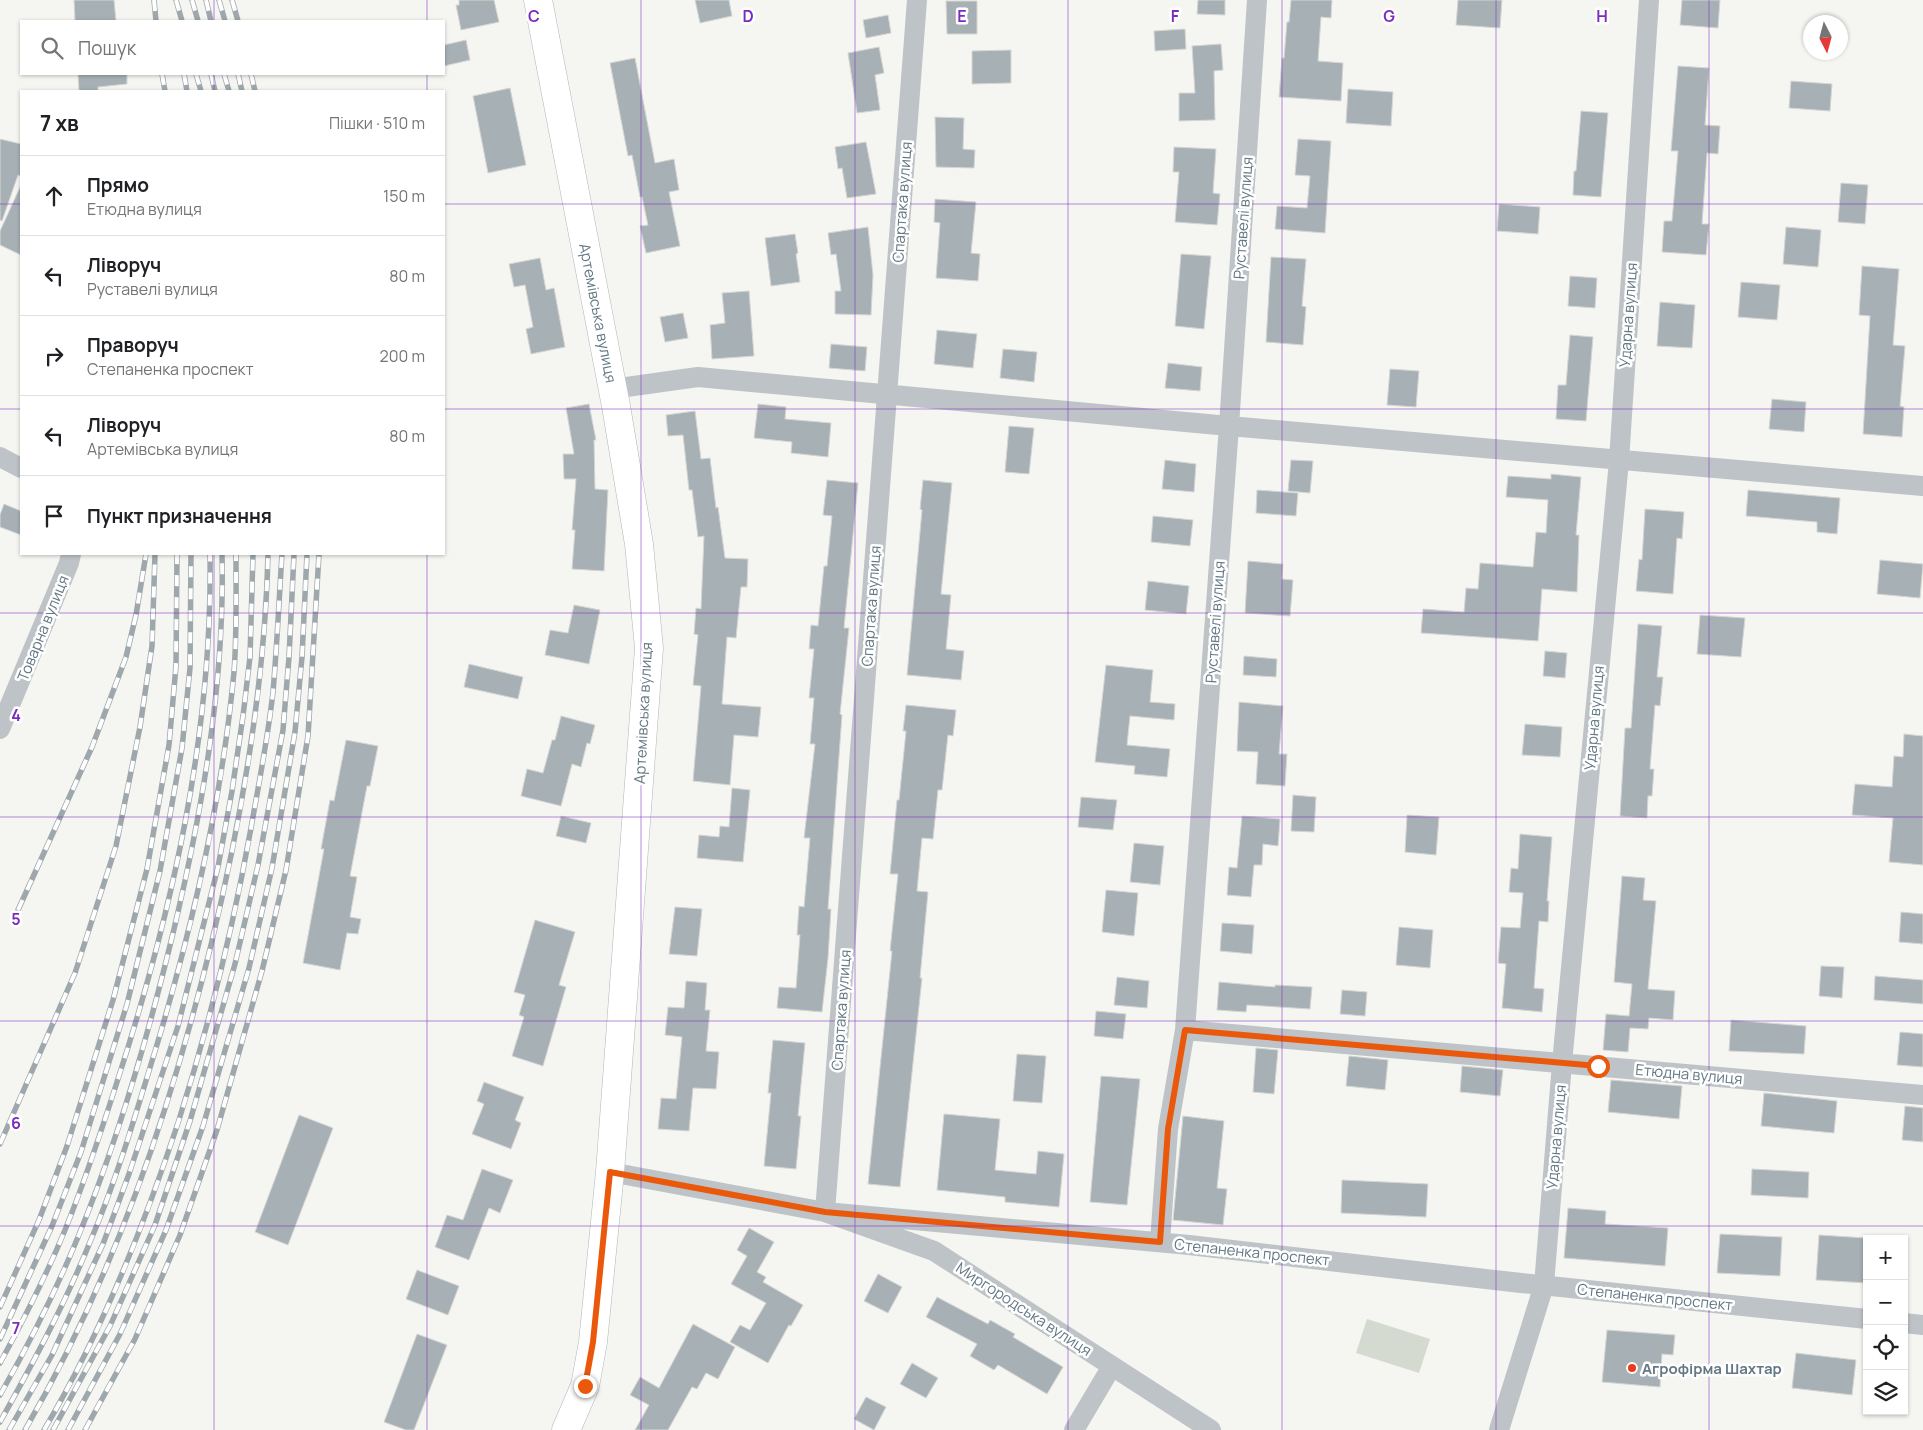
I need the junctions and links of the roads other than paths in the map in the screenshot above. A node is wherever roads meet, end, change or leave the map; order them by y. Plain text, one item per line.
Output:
1 (538, 0) edge
2 (917, 0) edge
3 (1257, 0) edge
4 (1649, 0) edge
5 (612, 388) junction
6 (887, 396) junction
7 (1229, 426) junction
8 (0, 457) edge
9 (1619, 461) junction
10 (20, 467) edge
11 (1923, 486) edge
12 (71, 555) edge
13 (0, 729) edge
14 (1185, 1030) junction
15 (1562, 1063) junction
16 (1923, 1095) edge
17 (610, 1172) junction
18 (825, 1212) junction
19 (1160, 1242) junction
20 (1544, 1285) junction
21 (1863, 1319) edge
22 (1908, 1323) edge
23 (1923, 1325) edge
24 (1112, 1366) junction
25 (566, 1430) edge
26 (1074, 1430) edge
27 (1211, 1430) edge
28 (1499, 1430) edge

1 - 5 main road, Артемівська вулиця
2 - 6 street, Спартака вулиця
3 - 7 street, Руставелі вулиця
4 - 9 street, Ударна вулиця
5 - 6 street
5 - 17 main road, Артемівська вулиця
6 - 7 street
6 - 18 street, Спартака вулиця
7 - 9 street
7 - 14 street, Руставелі вулиця
8 - 10 street
9 - 11 street
9 - 15 street, Ударна вулиця
12 - 13 street, Товарна вулиця
14 - 15 street, Етюдна вулиця
14 - 19 street, Руставелі вулиця
15 - 16 street, Етюдна вулиця
15 - 20 street, Ударна вулиця
17 - 18 street, Степаненка проспект
17 - 25 main road, Артемівська вулиця
18 - 19 street, Степаненка проспект
18 - 24 street, Миргородська вулиця
19 - 20 street, Степаненка проспект
20 - 21 street, Степаненка проспект
20 - 28 street, Ударна вулиця
22 - 23 street
24 - 26 street
24 - 27 street, Миргородська вулиця

